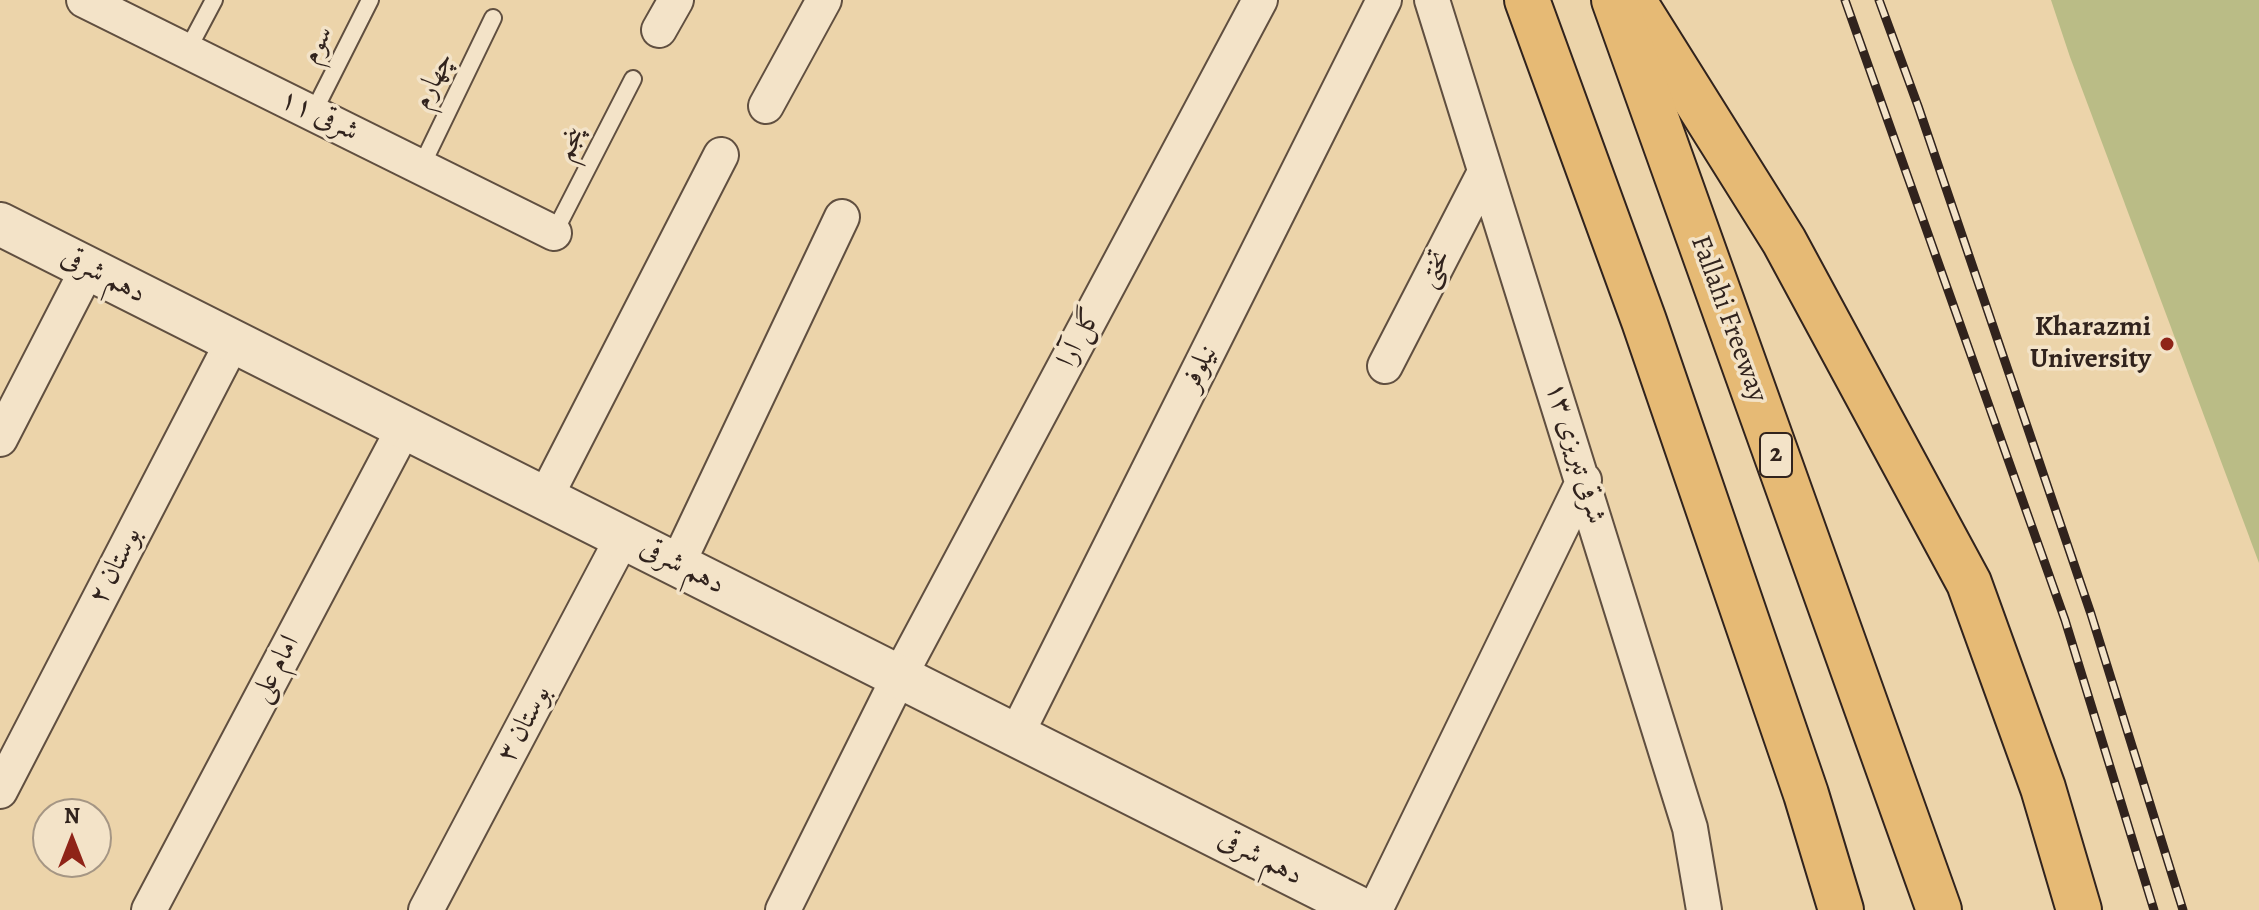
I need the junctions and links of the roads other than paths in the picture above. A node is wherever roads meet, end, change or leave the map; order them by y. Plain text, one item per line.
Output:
1 (84, 0) edge
2 (214, 0) edge
3 (370, 0) edge
4 (676, 0) edge
5 (824, 0) edge
6 (1260, 0) edge
7 (1384, 0) edge
8 (1432, 0) edge
9 (1527, 0) edge
10 (1614, 0) edge
11 (1633, 0) edge
12 (493, 18) dead end
13 (659, 30) dead end
14 (187, 51) junction
15 (633, 79) dead end
16 (766, 106) dead end
17 (313, 113) junction
18 (721, 155) dead end
19 (421, 167) junction
20 (1485, 172) junction
21 (842, 217) dead end
22 (0, 224) edge
23 (554, 233) joint
24 (88, 268) junction
25 (233, 341) junction
26 (1385, 366) dead end
27 (404, 428) junction
28 (0, 439) edge
29 (1584, 480) junction
30 (545, 498) junction
31 (623, 537) junction
32 (677, 565) junction
33 (899, 677) junction
34 (1016, 735) junction
35 (0, 791) edge
36 (149, 910) edge
37 (426, 910) edge
38 (783, 910) edge
39 (1363, 910) edge
40 (1375, 910) edge
41 (1704, 910) edge
42 (1841, 910) edge
43 (1939, 910) edge
44 (2079, 910) edge

1 - 14 street, ۱۱ شرقی
2 - 14 lane
3 - 17 lane, سوم
4 - 13 street
5 - 16 street
6 - 33 street, گل آرا
7 - 34 street, نیلوفر
8 - 20 street, ۱۳ شرقی تبریزی
9 - 42 main road
10 - 43 main road, Fallahi Freeway / 2
11 - 44 main road
12 - 19 lane, چهارم
14 - 17 street, ۱۱ شرقی
15 - 23 lane, پنجم
17 - 19 street, ۱۱ شرقی
18 - 30 street
19 - 23 street, ۱۱ شرقی
20 - 26 street, تختی
20 - 29 street, ۱۳ شرقی تبریزی
21 - 32 street
22 - 24 street, دهم شرقی
24 - 25 street, دهم شرقی
24 - 28 street
25 - 27 street, دهم شرقی
25 - 35 street, بوستان ۲
27 - 30 street, دهم شرقی
27 - 36 street, امام علی
29 - 40 street
29 - 41 street, ۱۳ شرقی تبریزی
30 - 31 street, دهم شرقی
31 - 32 street, دهم شرقی
31 - 37 street, بوستان ۳
32 - 33 street, دهم شرقی
33 - 34 street, دهم شرقی
33 - 38 street, گل آرا
34 - 39 street, دهم شرقی

